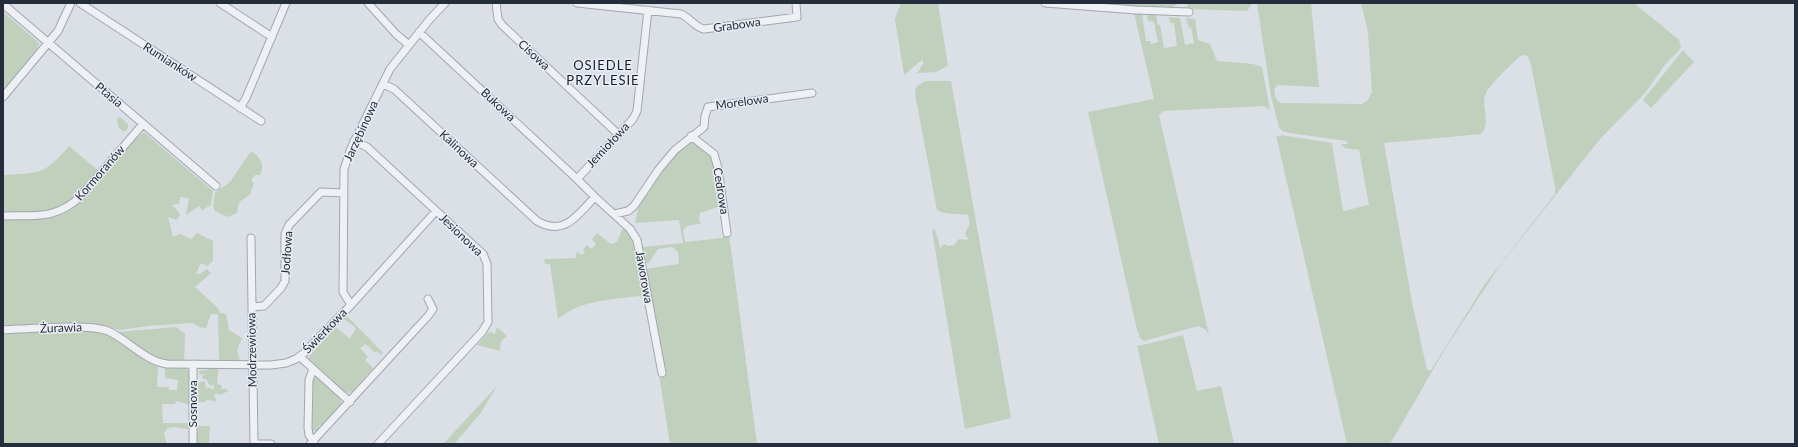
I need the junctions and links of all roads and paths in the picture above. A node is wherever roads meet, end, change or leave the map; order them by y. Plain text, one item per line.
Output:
1 (71, 3) edge
2 (80, 3) edge
3 (220, 3) edge
4 (286, 3) edge
5 (368, 3) edge
6 (445, 3) edge
7 (496, 3) edge
8 (577, 3) edge
9 (796, 3) edge
10 (1046, 3) edge
11 (1120, 3) edge
12 (3, 4) edge
13 (1110, 8) junction
14 (648, 10) junction
15 (1189, 12) dead end
16 (419, 32) junction
17 (272, 37) junction
18 (49, 43) junction
19 (409, 45) junction
20 (383, 84) junction
21 (812, 93) dead end
22 (3, 96) edge
23 (240, 108) junction
24 (261, 122) dead end
25 (143, 124) junction
26 (618, 134) junction
27 (691, 136) junction
28 (354, 141) junction
29 (577, 179) junction
30 (216, 186) dead end
31 (344, 193) junction
32 (595, 197) junction
33 (436, 211) junction
34 (614, 214) junction
35 (3, 216) edge
36 (727, 233) dead end
37 (251, 238) dead end
38 (428, 299) dead end
39 (351, 304) junction
40 (252, 307) junction
41 (3, 330) edge
42 (300, 357) junction
43 (151, 358) joint
44 (193, 364) junction
45 (252, 364) junction
46 (313, 369) junction
47 (662, 373) dead end
48 (350, 402) junction
49 (312, 442) edge
50 (193, 444) edge
51 (271, 444) edge
52 (378, 444) edge

1 - 18 street
2 - 23 street, Rumianków
3 - 17 street
4 - 17 street
5 - 19 street
6 - 16 street, Jarzębinowa
7 - 26 street, Cisowa
8 - 14 street
9 - 14 street, Grabowa
10 - 13 street
11 - 13 street
12 - 18 street, Ptasia
13 - 15 street
14 - 26 street, Jemiołowa
16 - 19 street, Jarzębinowa
16 - 29 street, Bukowa
17 - 23 street
18 - 22 street
18 - 25 street, Ptasia
19 - 20 street, Jarzębinowa
20 - 28 street, Jarzębinowa
20 - 32 street, Kalinowa
21 - 27 street, Morelowa
23 - 24 street, Rumianków
25 - 30 street, Ptasia
25 - 35 street, Kormoranów
26 - 29 street, Jemiołowa
27 - 34 street
27 - 36 street, Cedrowa
28 - 31 street, Jarzębinowa
28 - 33 street, Jesionowa
29 - 32 street, Jemiołowa
31 - 39 street, Jarzębinowa
31 - 40 street, Jodłowa
32 - 34 street, Jaworowa
33 - 39 street, Świerkowa
33 - 52 street, Jesionowa
34 - 47 street, Jaworowa
37 - 40 street, Modrzewiowa
38 - 48 street
39 - 42 street, Świerkowa
40 - 45 street, Modrzewiowa
41 - 43 street, Żurawia
42 - 45 street, Świerkowa
42 - 46 street
43 - 44 street, Świerkowa
44 - 45 street, Świerkowa
44 - 50 street, Sosnowa
45 - 51 street, Modrzewiowa
46 - 48 street
46 - 49 street
48 - 49 street

